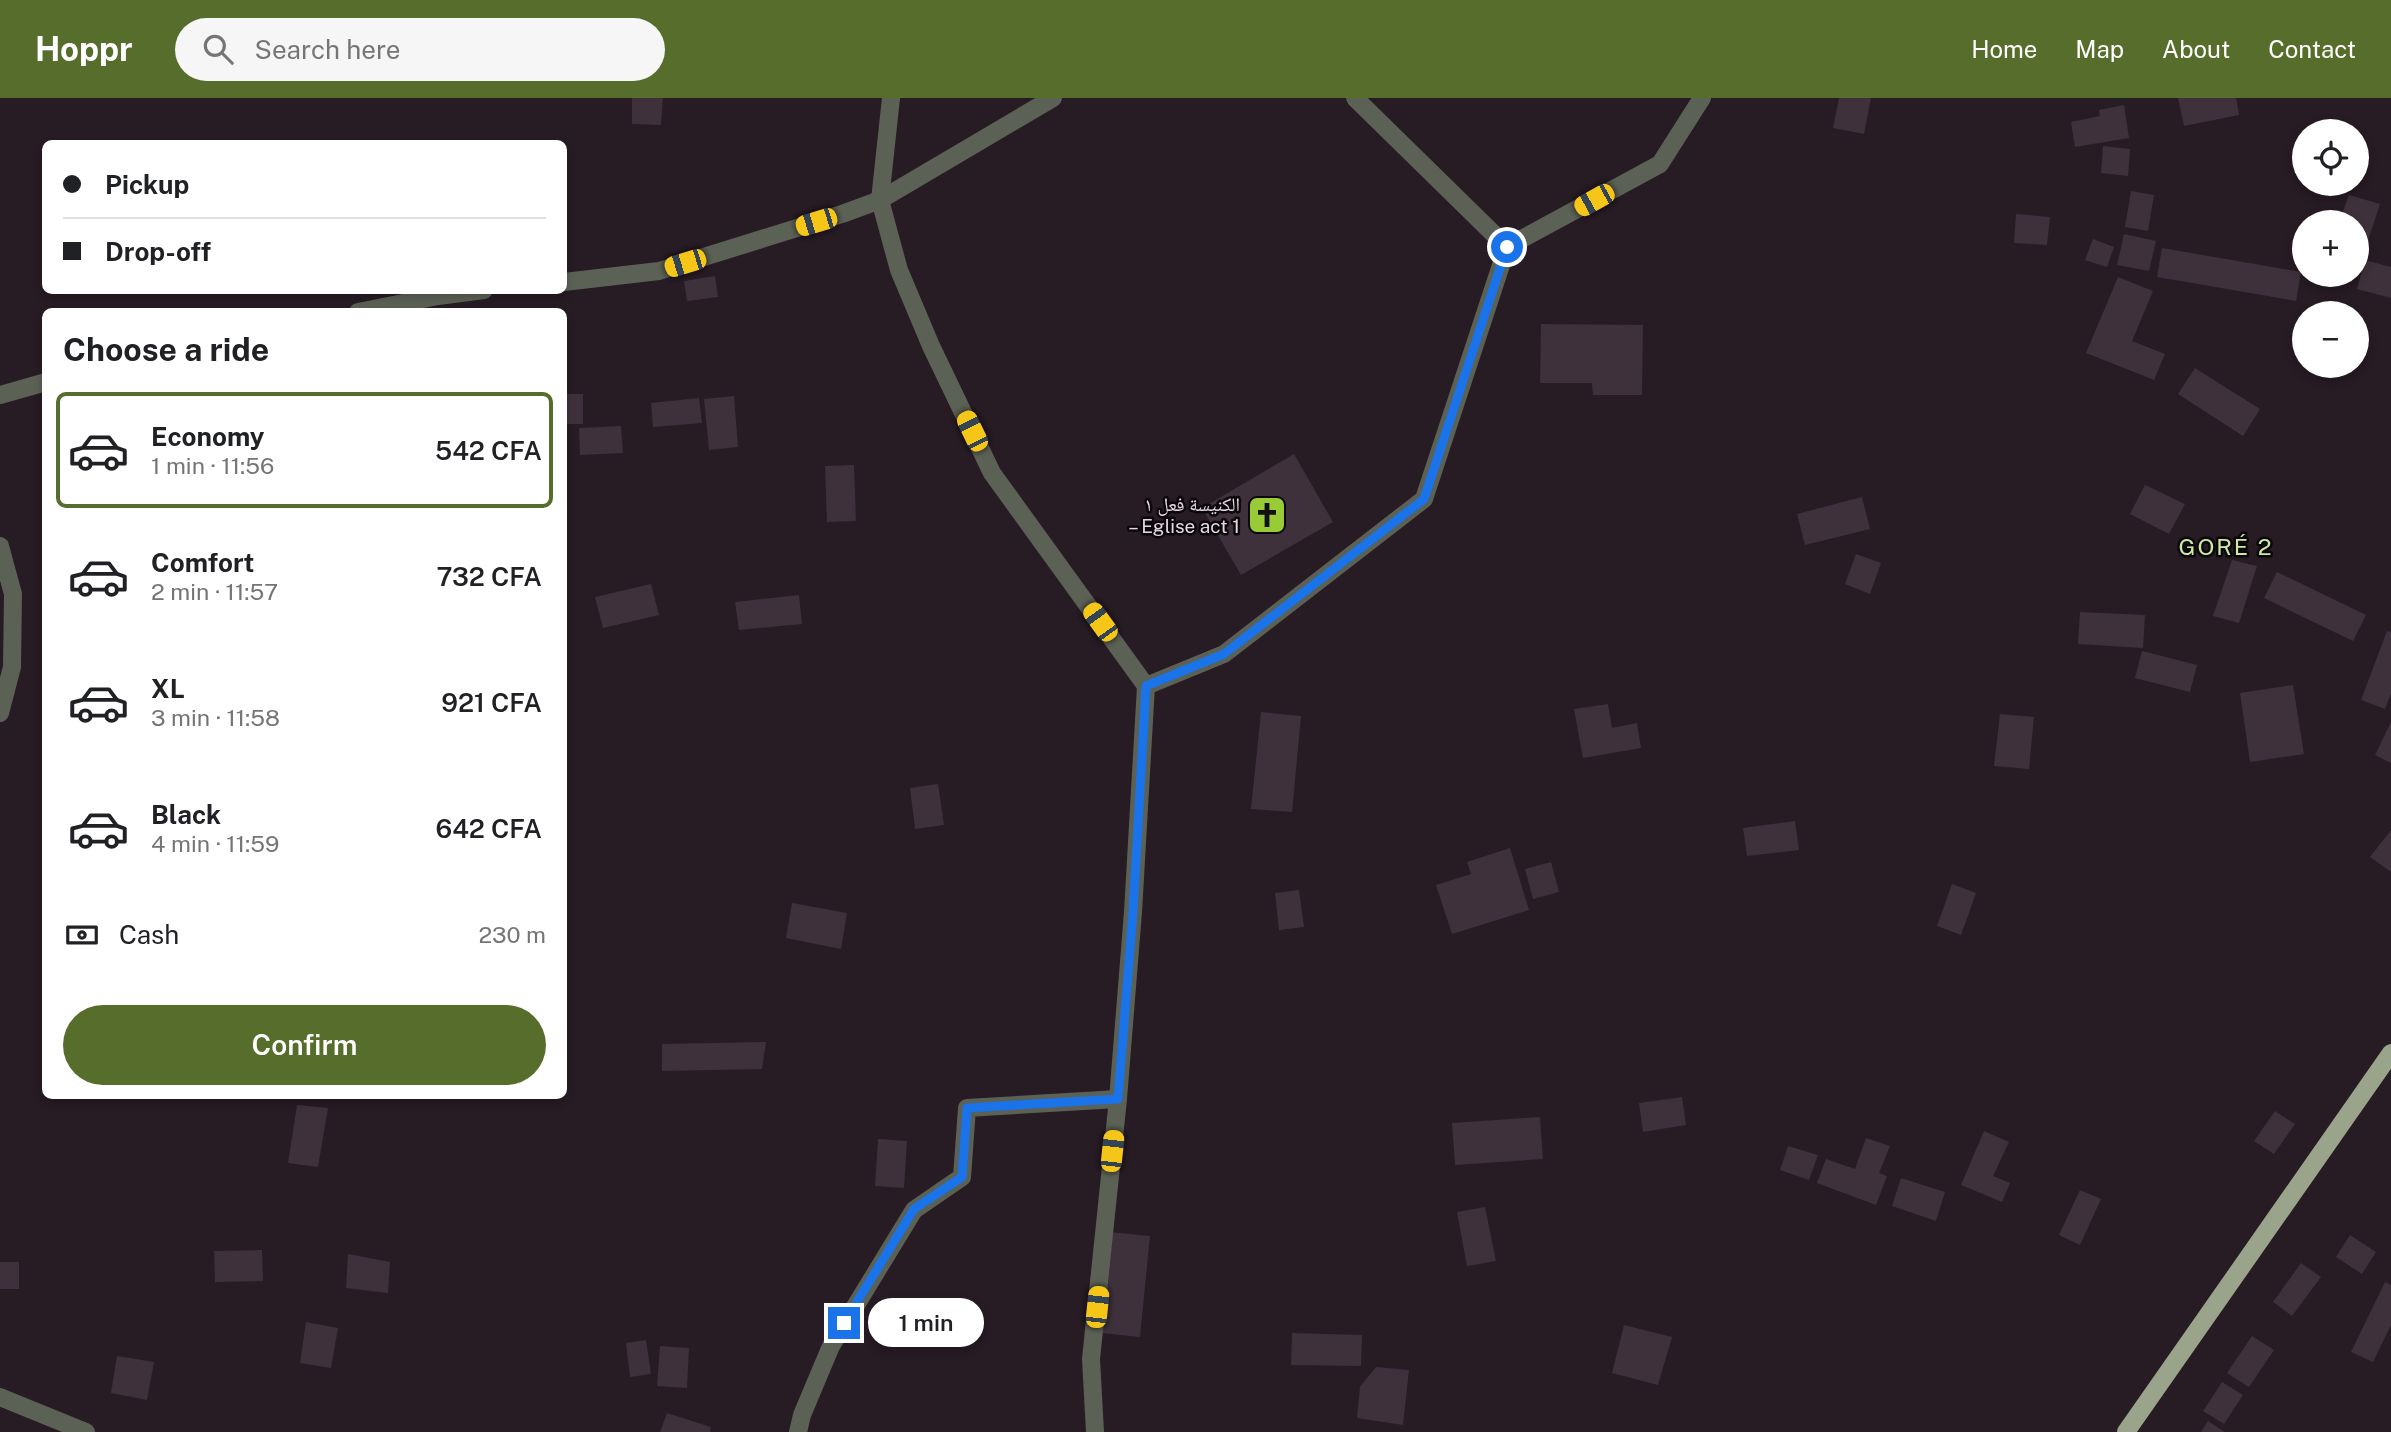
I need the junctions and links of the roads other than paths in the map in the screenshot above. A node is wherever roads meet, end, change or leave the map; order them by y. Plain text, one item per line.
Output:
1 (891, 98) edge
2 (1053, 98) edge
3 (1355, 98) edge
4 (1702, 98) edge
5 (880, 200) junction
6 (1507, 247) junction
7 (567, 282) edge
8 (453, 294) edge
9 (378, 308) edge
10 (42, 383) edge
11 (0, 395) edge
12 (0, 547) edge
13 (1146, 686) junction
14 (0, 713) edge
15 (2391, 1053) edge
16 (1118, 1099) junction
17 (0, 1397) edge
18 (86, 1432) edge
19 (798, 1432) edge
20 (1095, 1432) edge
21 (2126, 1432) edge

1 - 5 street
2 - 5 street
3 - 6 street
4 - 6 street
5 - 7 street
5 - 13 street
6 - 13 street
8 - 9 street
10 - 11 street
12 - 14 street
13 - 16 street
15 - 21 main road
16 - 19 street
16 - 20 street
17 - 18 street

